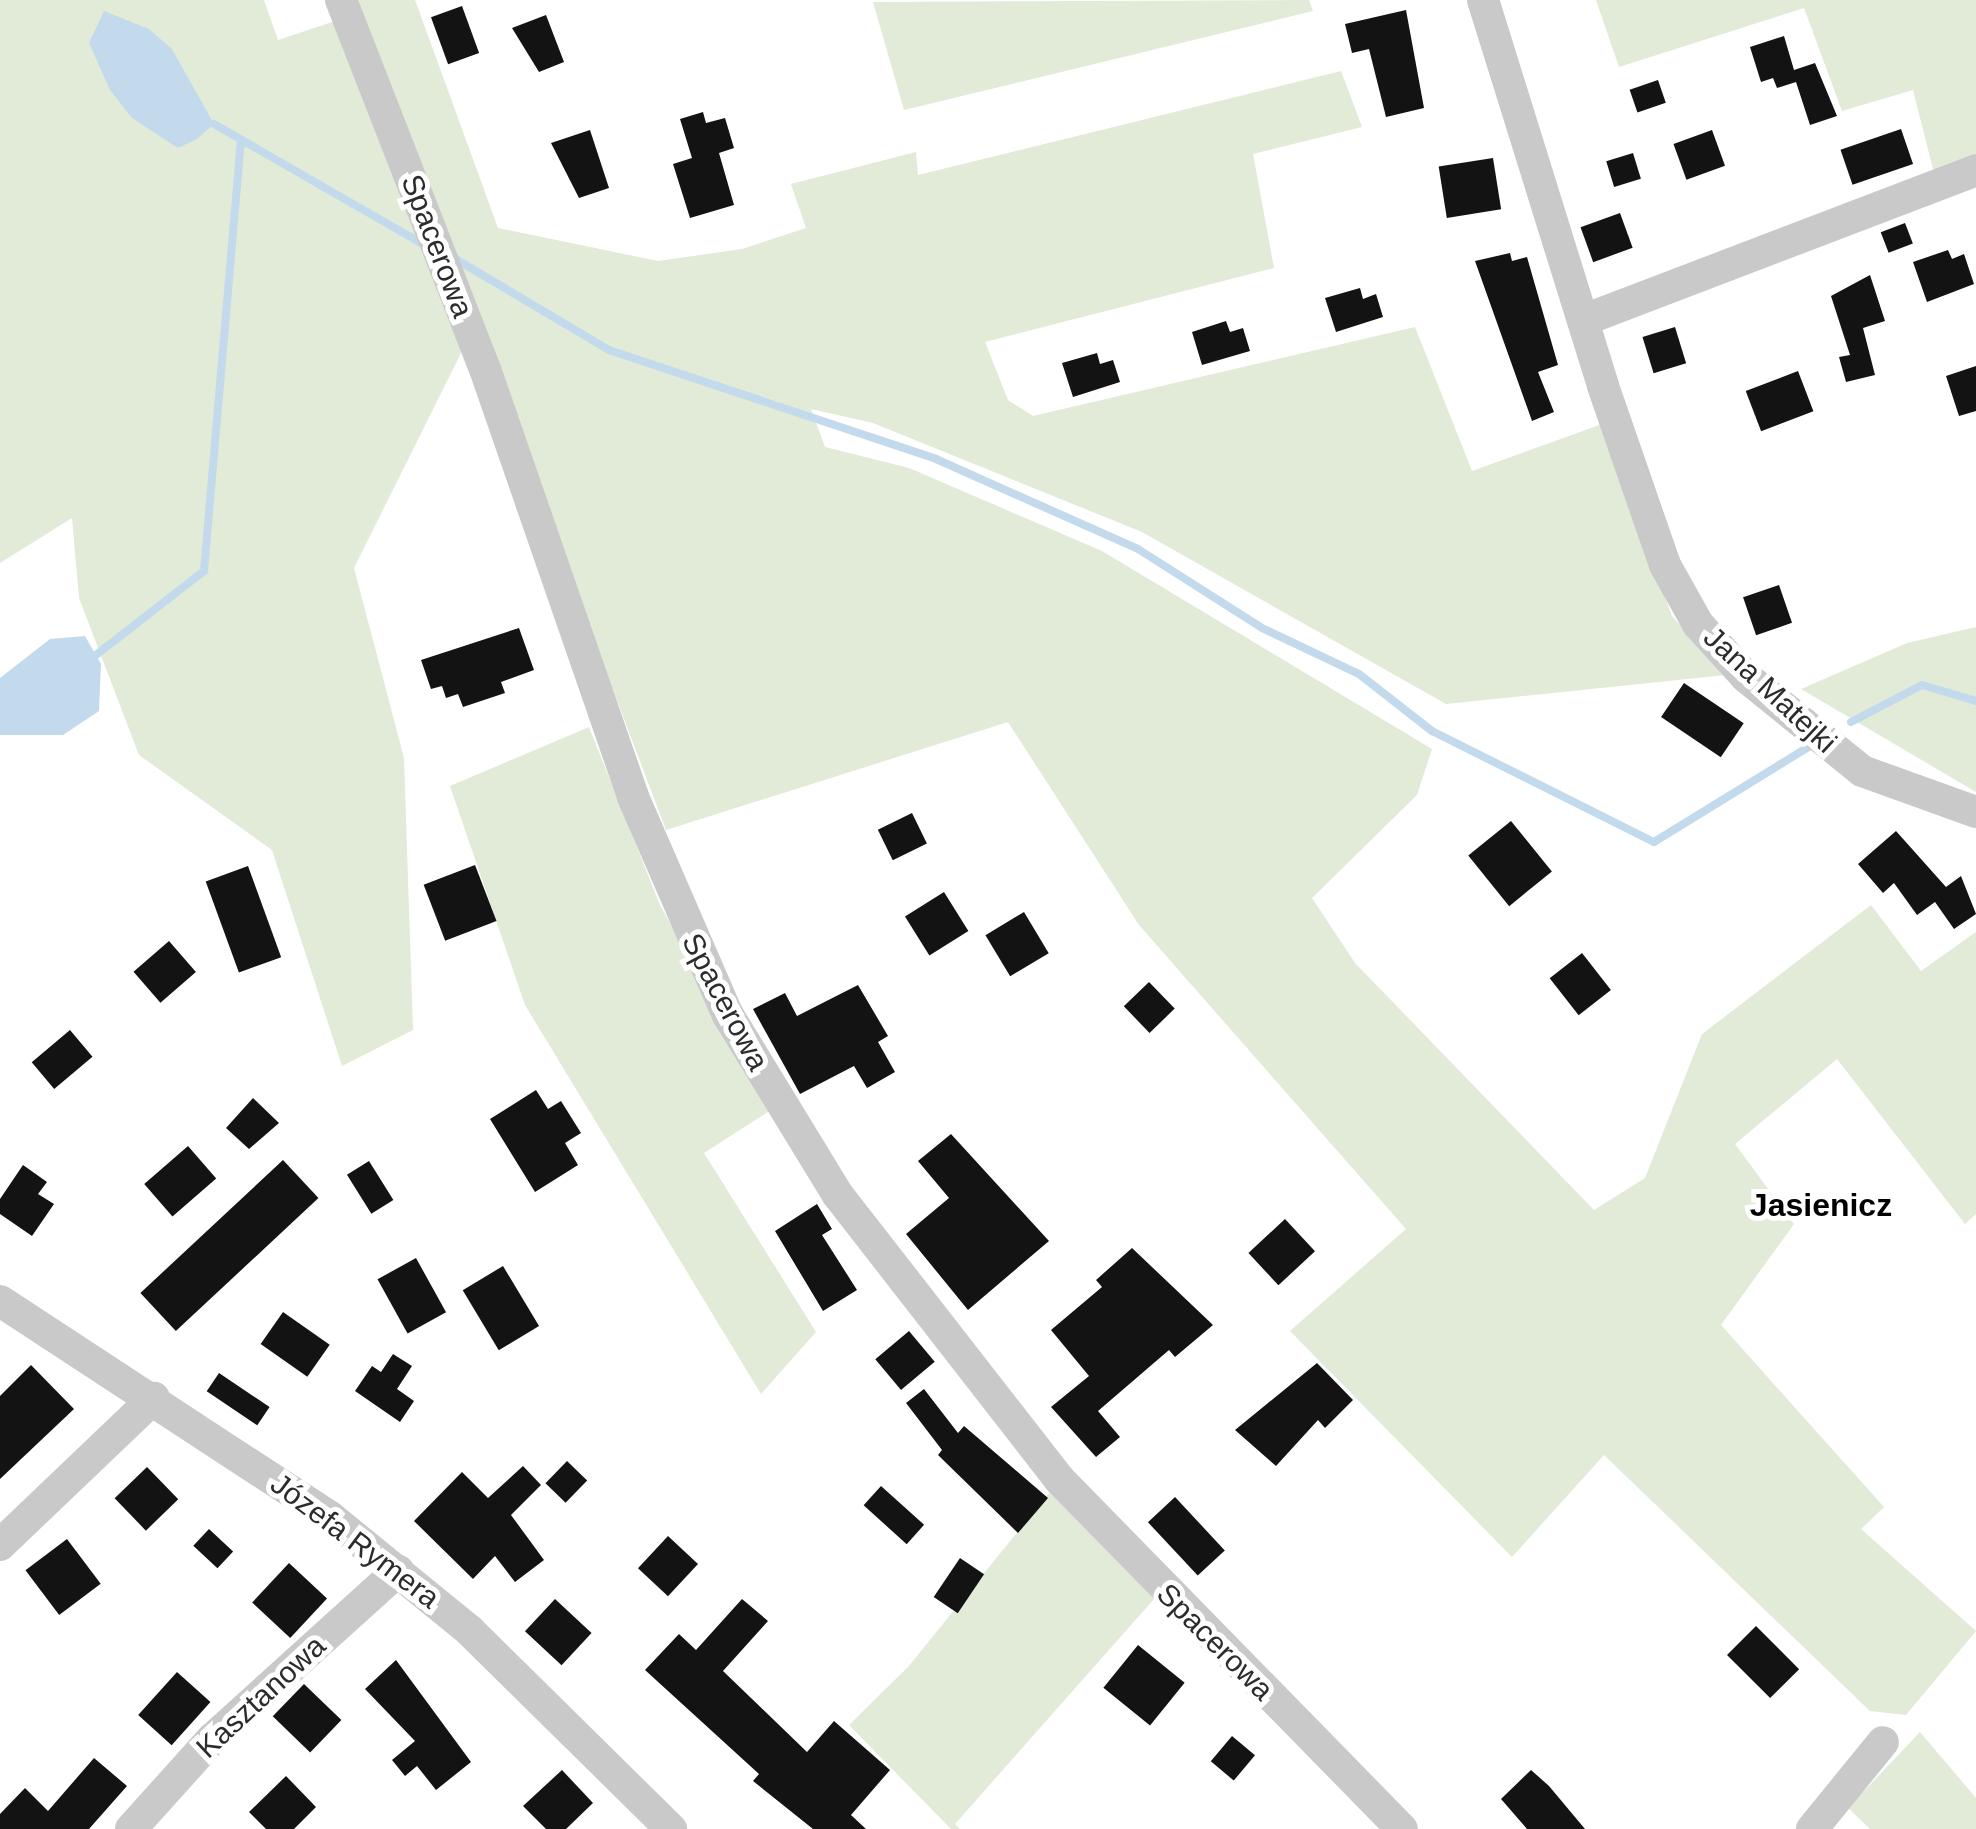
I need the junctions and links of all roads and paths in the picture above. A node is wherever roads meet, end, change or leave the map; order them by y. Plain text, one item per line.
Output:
1 (341, 0) edge
2 (1482, 0) edge
3 (1976, 170) edge
4 (1584, 320) junction
5 (1976, 812) edge
6 (0, 1301) edge
7 (154, 1398) junction
8 (0, 1546) edge
9 (398, 1571) junction
10 (1883, 1742) dead end
11 (131, 1829) edge
12 (672, 1829) edge
13 (1402, 1829) edge
14 (1812, 1829) edge

1 - 13 street, Spacerowa
2 - 4 street, Jana Matejki
3 - 4 street
4 - 5 street, Jana Matejki
6 - 7 street, Józefa Rymera
7 - 8 street
7 - 9 street, Józefa Rymera
9 - 11 street, Kasztanowa
9 - 12 street, Józefa Rymera
10 - 14 street

